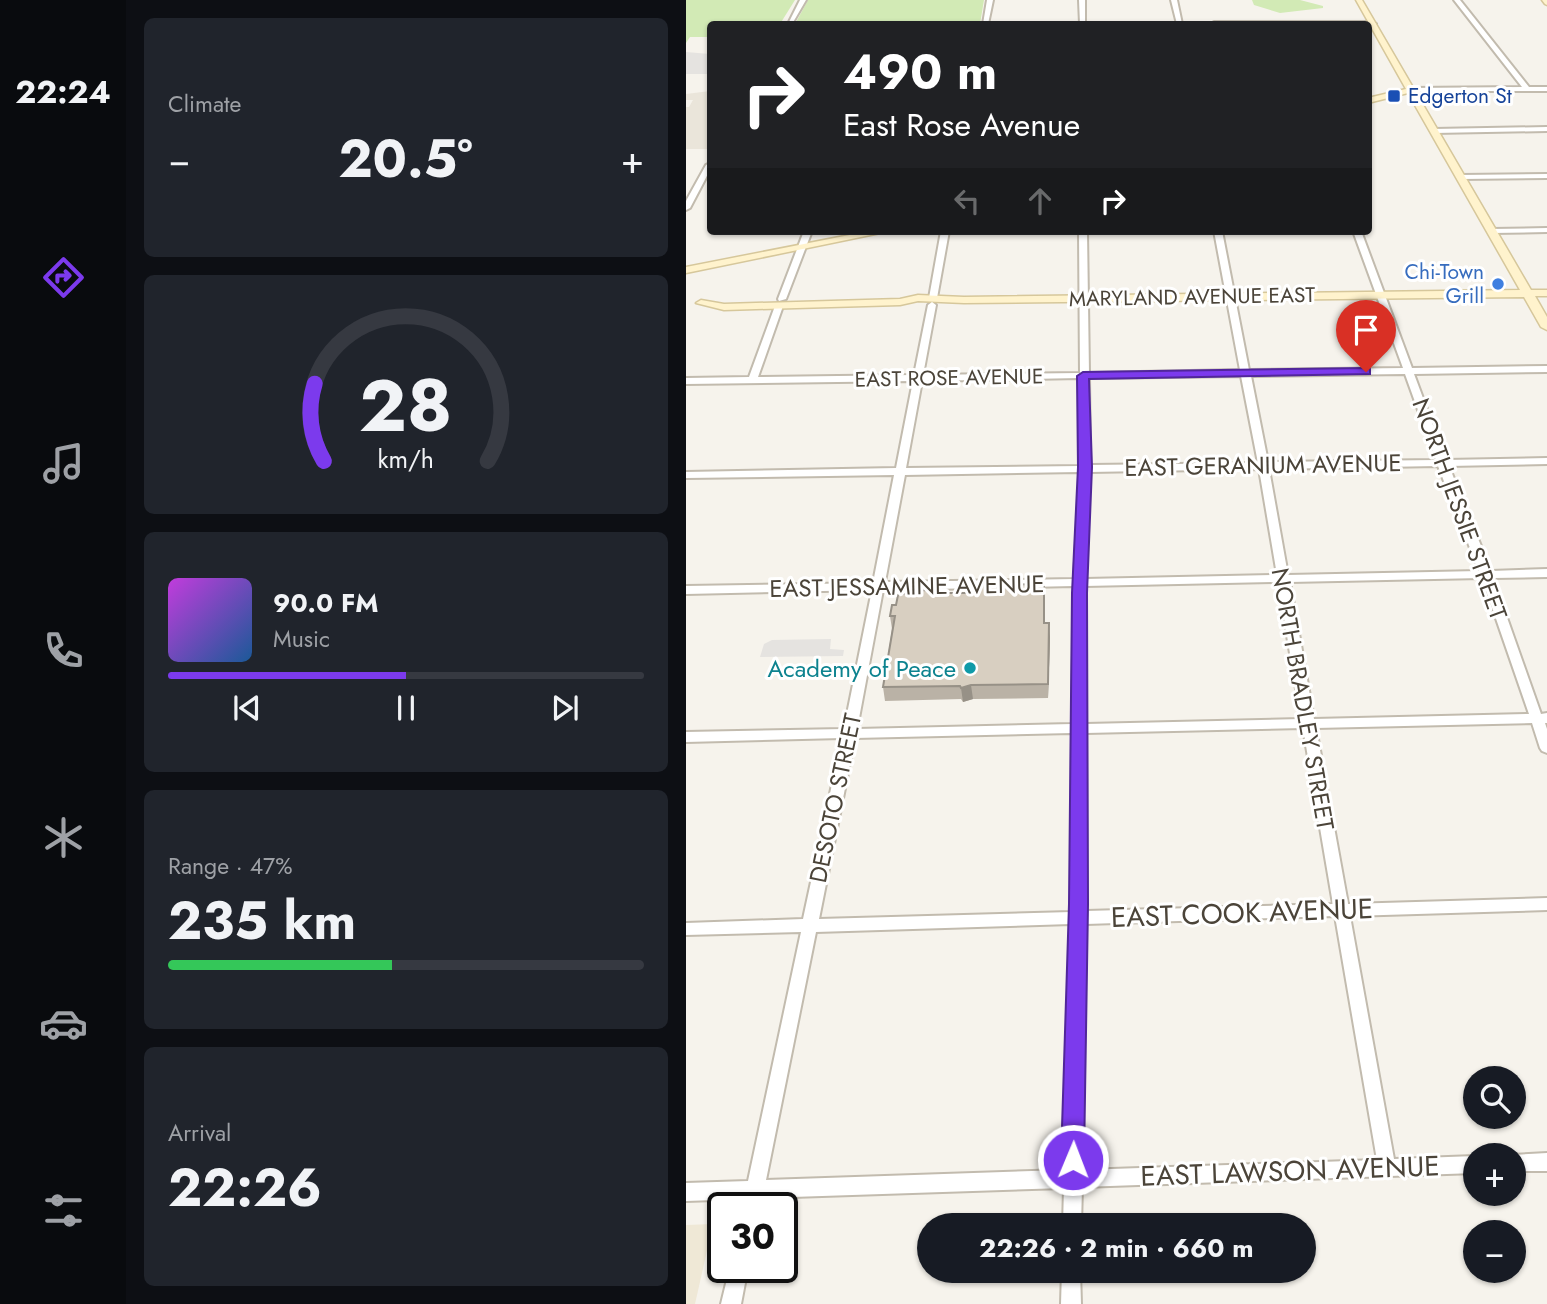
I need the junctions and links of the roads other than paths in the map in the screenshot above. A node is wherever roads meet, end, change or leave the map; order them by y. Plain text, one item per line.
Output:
1 (803, 0) edge
2 (990, 0) edge
3 (1082, 0) edge
4 (1174, 0) edge
5 (1359, 0) edge
6 (1457, 0) edge
7 (792, 21) edge
8 (986, 21) edge
9 (1083, 21) edge
10 (1179, 21) edge
11 (1371, 21) edge
12 (1373, 24) edge
13 (1527, 89) junction
14 (1547, 89) edge
15 (1411, 90) junction
16 (1372, 100) edge
17 (1547, 129) edge
18 (1434, 131) junction
19 (707, 170) edge
20 (1547, 176) edge
21 (1461, 177) junction
22 (686, 208) edge
23 (1547, 230) edge
24 (1492, 231) junction
25 (806, 235) edge
26 (865, 235) edge
27 (944, 235) edge
28 (1083, 235) edge
29 (1219, 235) edge
30 (1359, 235) edge
31 (801, 248) junction
32 (686, 270) edge
33 (1528, 293) junction
34 (1547, 293) edge
35 (1383, 295) junction
36 (1230, 297) junction
37 (1082, 299) junction
38 (932, 301) junction
39 (686, 303) edge
40 (781, 303) junction
41 (1547, 327) edge
42 (1547, 369) edge
43 (1409, 371) junction
44 (1246, 373) junction
45 (1083, 376) junction
46 (918, 379) junction
47 (686, 381) edge
48 (752, 381) junction
49 (1547, 461) edge
50 (1442, 462) junction
51 (1263, 465) junction
52 (1085, 467) junction
53 (898, 471) junction
54 (686, 475) edge
55 (1547, 573) edge
56 (1486, 575) junction
57 (1282, 580) junction
58 (1080, 583) junction
59 (877, 587) junction
60 (686, 590) edge
61 (1542, 719) edge
62 (1308, 724) junction
63 (1078, 729) junction
64 (849, 734) junction
65 (686, 737) edge
66 (1547, 748) edge
67 (1547, 904) edge
68 (1341, 910) junction
69 (1079, 919) junction
70 (807, 926) junction
71 (686, 929) edge
72 (1547, 1162) edge
73 (1526, 1163) edge
74 (1463, 1165) edge
75 (1387, 1168) junction
76 (1072, 1179) junction
77 (686, 1192) edge
78 (753, 1192) edge
79 (707, 1194) edge
80 (798, 1196) edge
81 (1072, 1213) edge
82 (736, 1283) edge
83 (1071, 1283) edge
84 (732, 1304) edge
85 (1071, 1304) edge

1 - 7 street
2 - 8 street
3 - 9 street
4 - 10 street
5 - 11 street
6 - 13 street
12 - 15 street
13 - 14 street
13 - 15 street
15 - 16 street
15 - 18 street
17 - 18 street
18 - 21 street
19 - 22 street
20 - 21 street
21 - 24 street
23 - 24 street
24 - 33 street
25 - 31 street
26 - 31 street
27 - 38 street, DESOTO STREET
28 - 37 street
29 - 36 street, NORTH BRADLEY STREET
30 - 35 street, NORTH JESSIE STREET
31 - 32 street
31 - 40 street
33 - 34 street, MARYLAND AVENUE EAST
33 - 35 street, MARYLAND AVENUE EAST
33 - 41 street
35 - 36 street, MARYLAND AVENUE EAST
35 - 43 street, NORTH JESSIE STREET
36 - 37 street, MARYLAND AVENUE EAST
36 - 44 street, NORTH BRADLEY STREET
37 - 38 street, MARYLAND AVENUE EAST
37 - 45 street
38 - 40 street, MARYLAND AVENUE EAST
38 - 46 street, DESOTO STREET
39 - 40 street, MARYLAND AVENUE EAST
40 - 48 street
42 - 43 street, EAST ROSE AVENUE
43 - 44 street, EAST ROSE AVENUE
43 - 50 street, NORTH JESSIE STREET
44 - 45 street, EAST ROSE AVENUE
44 - 51 street, NORTH BRADLEY STREET
45 - 46 street, EAST ROSE AVENUE
45 - 52 street
46 - 48 street, EAST ROSE AVENUE
46 - 53 street, DESOTO STREET
47 - 48 street, EAST ROSE AVENUE
49 - 50 street, EAST GERANIUM AVENUE
50 - 51 street, EAST GERANIUM AVENUE
50 - 56 street, NORTH JESSIE STREET
51 - 52 street, EAST GERANIUM AVENUE
51 - 57 street, NORTH BRADLEY STREET
52 - 53 street, EAST GERANIUM AVENUE
52 - 58 street
53 - 54 street, EAST GERANIUM AVENUE
53 - 59 street, DESOTO STREET
55 - 56 street, EAST JESSAMINE AVENUE
56 - 57 street, EAST JESSAMINE AVENUE
56 - 61 street, NORTH JESSIE STREET
57 - 58 street, EAST JESSAMINE AVENUE
57 - 62 street, NORTH BRADLEY STREET
58 - 59 street, EAST JESSAMINE AVENUE
58 - 63 street
59 - 60 street, EAST JESSAMINE AVENUE
59 - 64 street, DESOTO STREET
61 - 62 street
61 - 66 street, NORTH JESSIE STREET
62 - 63 street
62 - 68 street, NORTH BRADLEY STREET
63 - 64 street
63 - 69 street
64 - 65 street
64 - 70 street, DESOTO STREET
67 - 68 street, EAST COOK AVENUE
68 - 69 street, EAST COOK AVENUE
68 - 75 street, NORTH BRADLEY STREET
69 - 70 street, EAST COOK AVENUE
69 - 76 street
70 - 71 street, EAST COOK AVENUE
70 - 78 street, DESOTO STREET
72 - 73 street
74 - 75 street, EAST LAWSON AVENUE
75 - 76 street, EAST LAWSON AVENUE
76 - 80 street, EAST LAWSON AVENUE
76 - 81 street
77 - 79 street, EAST LAWSON AVENUE
82 - 84 street
83 - 85 street

